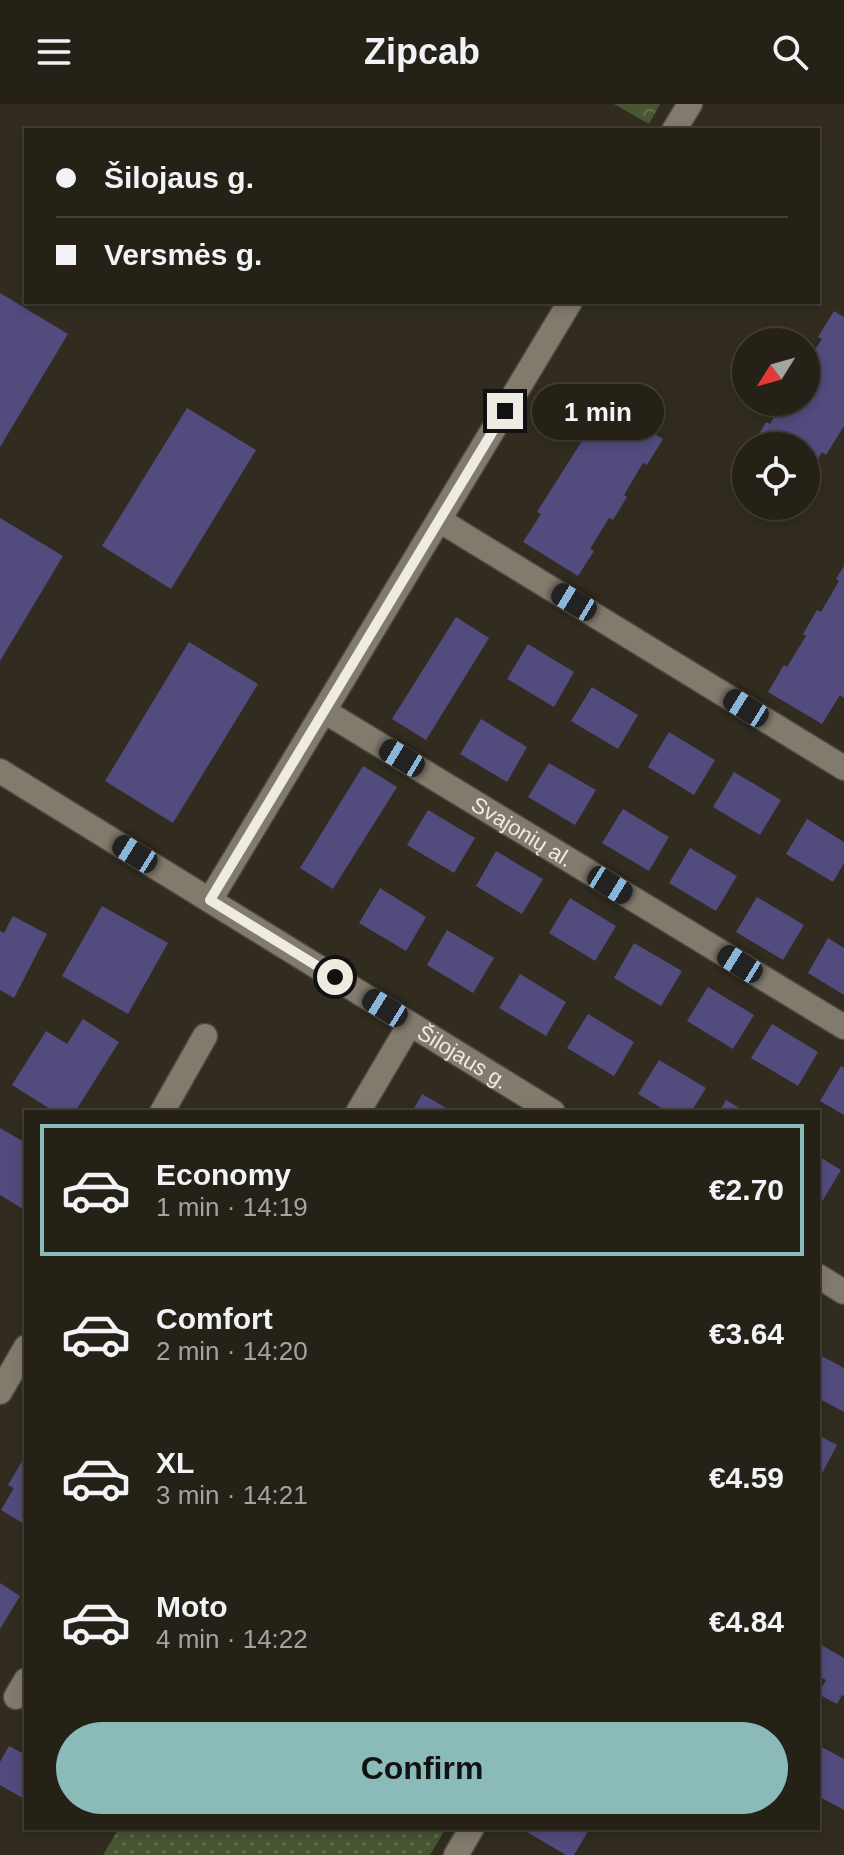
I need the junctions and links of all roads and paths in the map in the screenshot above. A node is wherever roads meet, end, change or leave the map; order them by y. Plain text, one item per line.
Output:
1 (690, 104) edge
2 (675, 128) edge
3 (569, 304) edge
4 (439, 520) junction
5 (324, 711) junction
6 (844, 768) edge
7 (0, 771) edge
8 (210, 900) junction
9 (410, 1024) junction
10 (844, 1027) edge
11 (205, 1036) dead end
12 (163, 1110) edge
13 (359, 1110) edge
14 (550, 1110) edge
15 (820, 1277) edge
16 (844, 1292) edge
17 (24, 1350) edge
18 (0, 1392) edge
19 (471, 1830) edge
20 (456, 1855) edge

1 - 2 street
3 - 4 street
4 - 5 street
4 - 6 street
5 - 8 street
5 - 10 street, Svajonių al.
7 - 8 street, Šilojaus g.
8 - 9 street, Šilojaus g.
9 - 13 street
9 - 14 street, Šilojaus g.
11 - 12 street
15 - 16 street
17 - 18 street
19 - 20 street

